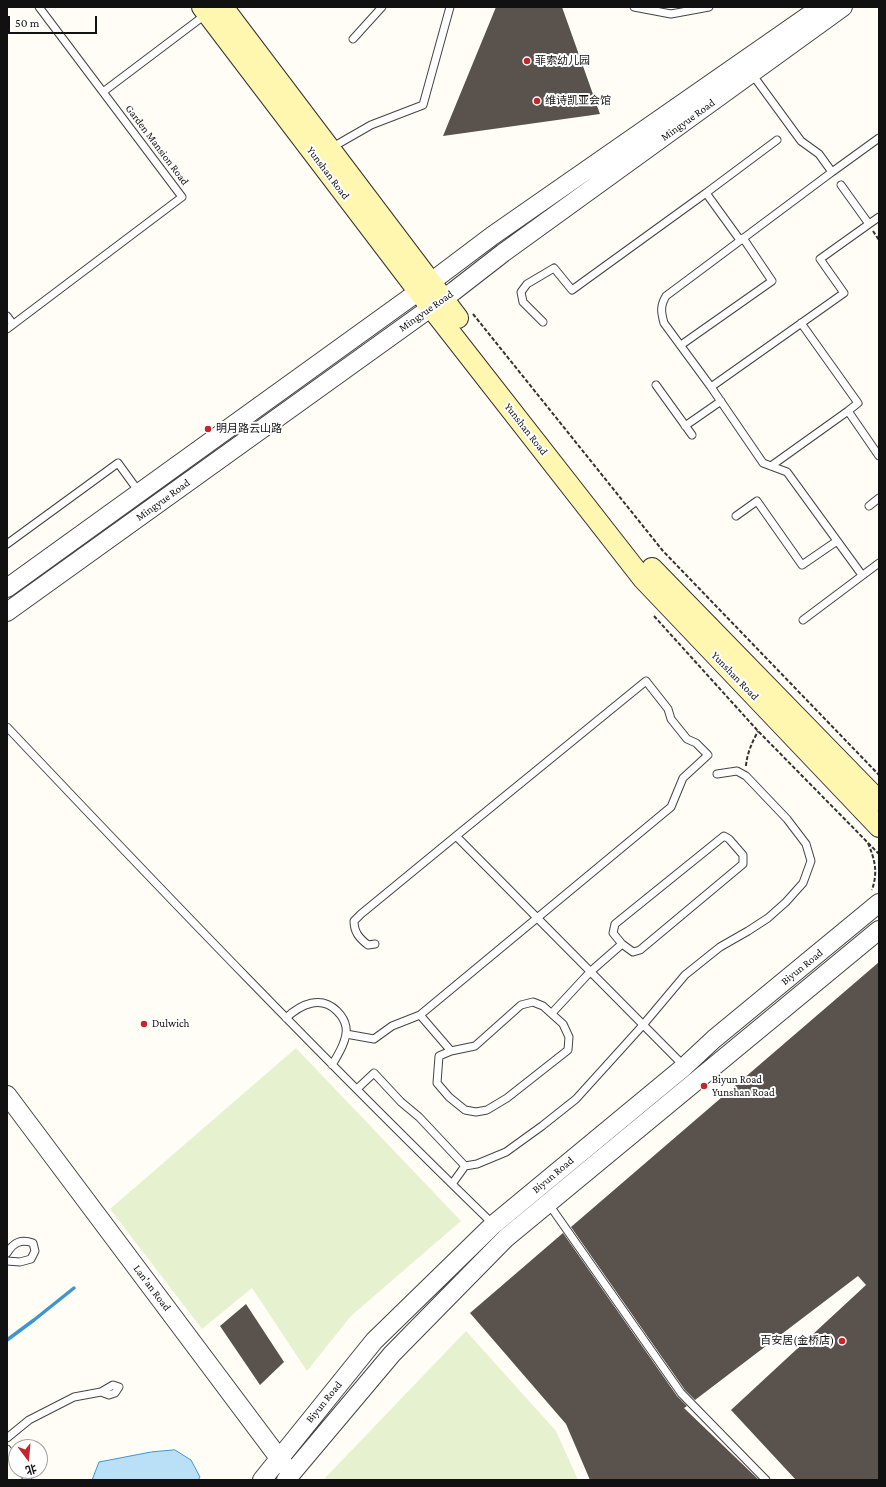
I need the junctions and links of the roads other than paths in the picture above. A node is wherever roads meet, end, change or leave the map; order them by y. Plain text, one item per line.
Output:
1 (39, 7) edge
2 (382, 7) edge
3 (450, 7) edge
4 (634, 7) edge
5 (709, 7) edge
6 (821, 7) edge
7 (843, 7) edge
8 (211, 9) edge
9 (353, 39) dead end
10 (752, 73) junction
11 (103, 92) junction
12 (879, 138) edge
13 (777, 140) dead end
14 (330, 149) junction
15 (832, 172) junction
16 (842, 185) dead end
17 (706, 193) junction
18 (879, 216) edge
19 (869, 224) junction
20 (741, 239) junction
21 (425, 286) junction
22 (436, 303) junction
23 (7, 316) edge
24 (542, 322) dead end
25 (801, 323) junction
26 (10, 327) edge
27 (681, 346) junction
28 (656, 385) dead end
29 (711, 387) junction
30 (721, 401) junction
31 (848, 411) junction
32 (684, 426) junction
33 (692, 435) dead end
34 (879, 456) edge
35 (771, 466) junction
36 (139, 492) junction
37 (879, 498) edge
38 (869, 506) dead end
39 (736, 516) dead end
40 (837, 541) junction
41 (7, 544) edge
42 (879, 563) edge
43 (862, 575) junction
44 (7, 588) edge
45 (7, 612) edge
46 (803, 620) dead end
47 (7, 727) edge
48 (717, 774) dead end
49 (879, 801) edge
50 (873, 834) edge
51 (456, 836) junction
52 (875, 898) edge
53 (537, 917) junction
54 (879, 930) edge
55 (375, 944) dead end
56 (622, 944) junction
57 (590, 972) junction
58 (552, 1013) junction
59 (420, 1015) junction
60 (286, 1018) junction
61 (642, 1025) junction
62 (346, 1034) junction
63 (451, 1051) junction
64 (332, 1065) junction
65 (684, 1067) junction
66 (357, 1089) junction
67 (7, 1095) edge
68 (465, 1166) junction
69 (452, 1184) junction
70 (548, 1203) junction
71 (493, 1225) junction
72 (7, 1253) edge
73 (7, 1261) edge
74 (101, 1392) dead end
75 (7, 1438) edge
76 (279, 1457) junction
77 (291, 1478) edge
78 (262, 1480) edge
79 (766, 1480) edge

1 - 11 lane, Garden Mansion Road
2 - 9 lane
3 - 14 lane
4 - 5 lane
6 - 21 street, Mingyue Road
7 - 10 street, Mingyue Road
8 - 11 lane
8 - 14 main road, Yunshan Road
8 - 21 main road, Yunshan Road
10 - 15 lane
10 - 22 street, Mingyue Road
11 - 26 lane, Garden Mansion Road
12 - 15 lane
13 - 17 lane
14 - 21 main road, Yunshan Road
15 - 20 lane
16 - 19 lane
17 - 20 lane
17 - 24 lane
18 - 19 lane
19 - 25 lane
20 - 27 lane
20 - 27 lane
21 - 22 main road, Yunshan Road
21 - 36 street, Mingyue Road
22 - 45 street, Mingyue Road
22 - 49 main road, Yunshan Road
22 - 50 main road, Yunshan Road
23 - 26 lane
25 - 29 lane
25 - 31 lane
27 - 29 lane
28 - 32 lane
29 - 30 lane
30 - 32 lane
30 - 35 lane
31 - 34 lane
31 - 35 lane
32 - 33 lane
35 - 40 lane
36 - 41 lane
36 - 44 street, Mingyue Road
37 - 38 lane
39 - 40 lane
40 - 43 lane
42 - 43 lane
43 - 46 lane
47 - 60 lane
48 - 61 lane
51 - 53 lane
51 - 53 lane
51 - 55 lane
52 - 65 street, Biyun Road
53 - 57 lane
53 - 59 lane
54 - 70 street, Biyun Road
56 - 56 lane
56 - 57 lane
57 - 58 lane
57 - 61 lane
58 - 63 lane
58 - 63 lane
59 - 62 lane
59 - 63 lane
60 - 62 lane
60 - 64 lane
61 - 65 lane
61 - 68 lane
62 - 64 lane
64 - 66 lane
65 - 71 street, Biyun Road
66 - 68 lane
66 - 69 lane
67 - 76 street, Lan'an Road
68 - 69 lane
69 - 71 lane
70 - 77 street, Biyun Road
70 - 79 lane
71 - 76 street, Biyun Road
72 - 73 lane
74 - 75 lane
76 - 77 street, Lan'an Road
76 - 78 street, Biyun Road

